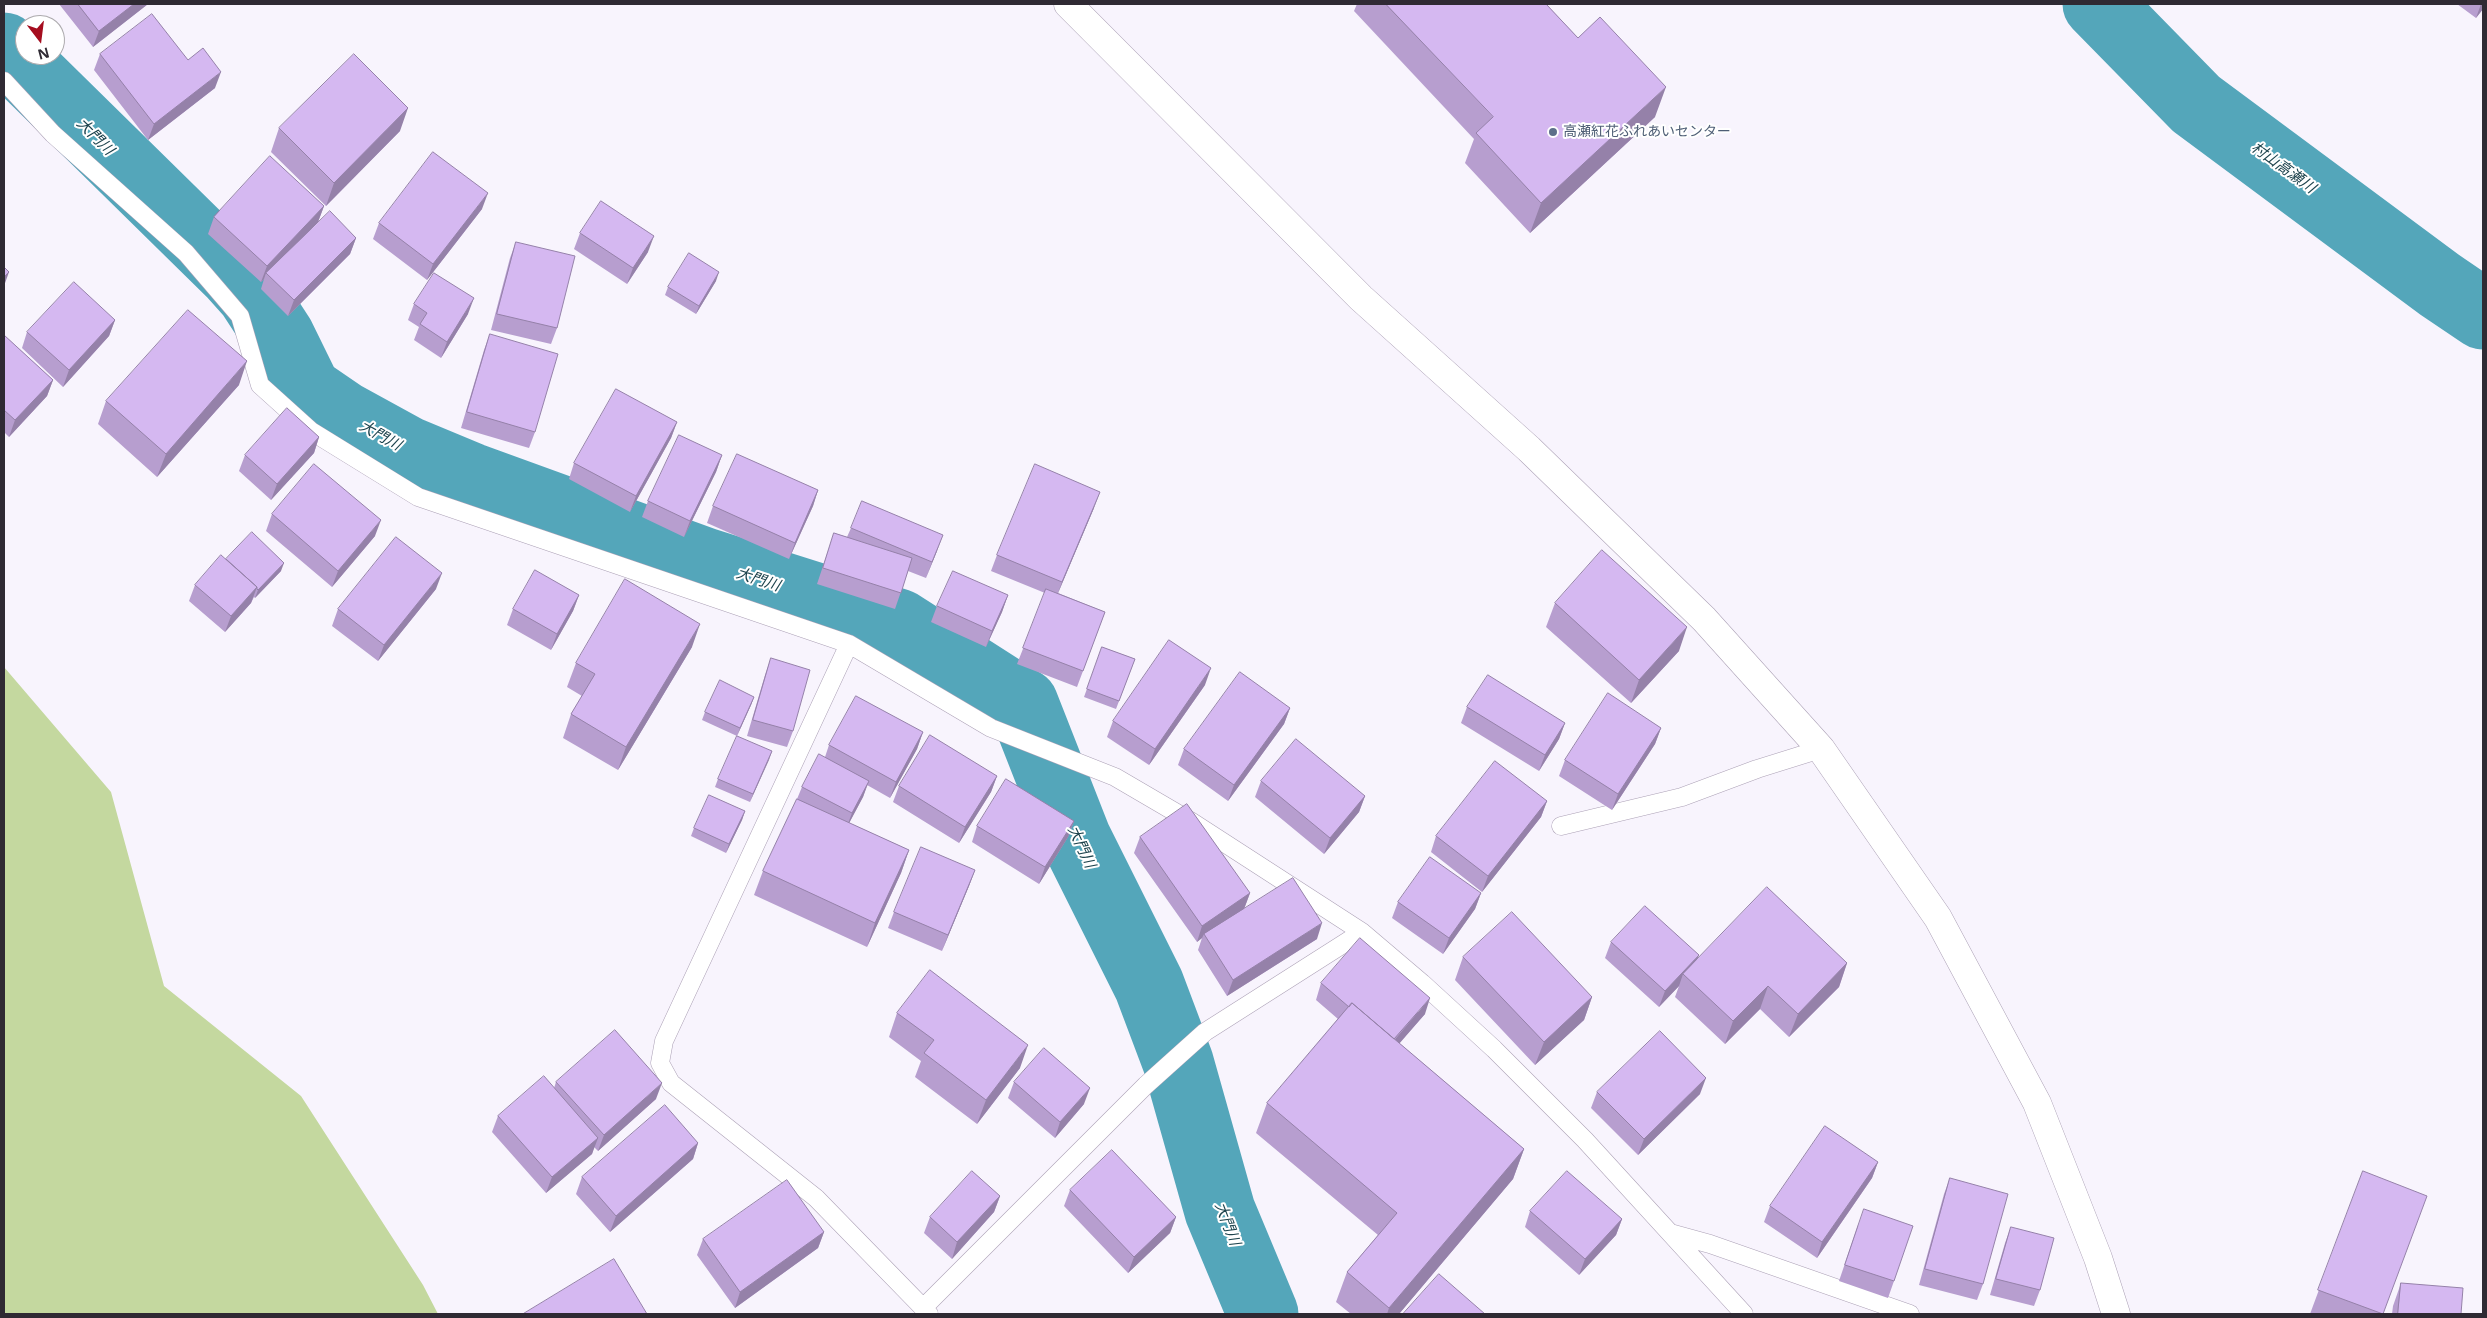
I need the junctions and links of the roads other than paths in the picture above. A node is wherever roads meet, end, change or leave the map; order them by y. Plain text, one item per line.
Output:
1 (1068, 4) edge
2 (4, 81) edge
3 (849, 644) junction
4 (1821, 749) junction
5 (1561, 826) dead end
6 (1362, 932) junction
7 (1670, 1233) junction
8 (926, 1311) edge
9 (1744, 1314) edge
10 (1910, 1314) edge
11 (2116, 1314) edge

1 - 4 street
2 - 3 lane
3 - 6 lane
3 - 8 lane
4 - 5 lane
4 - 11 street
6 - 7 lane
6 - 8 lane
7 - 9 lane
7 - 10 lane

